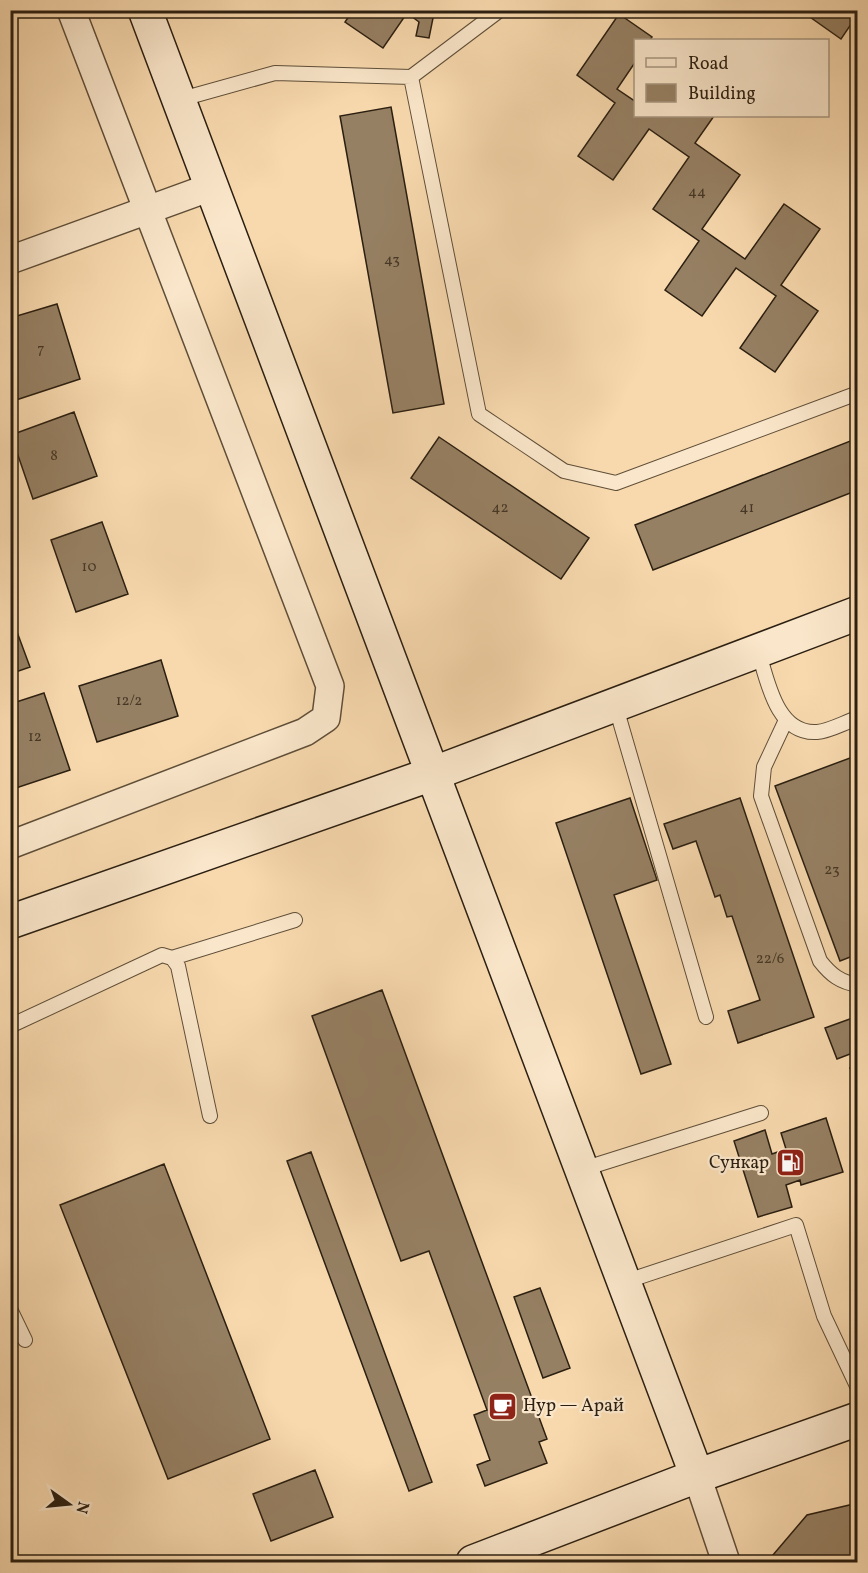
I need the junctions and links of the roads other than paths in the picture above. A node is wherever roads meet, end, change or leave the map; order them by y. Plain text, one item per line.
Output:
1 (71, 10) edge
2 (145, 10) edge
3 (500, 10) edge
4 (411, 77) junction
5 (178, 100) junction
6 (211, 187) junction
7 (146, 211) junction
8 (10, 260) edge
9 (858, 393) edge
10 (858, 613) edge
11 (758, 650) junction
12 (615, 704) junction
13 (858, 717) edge
14 (786, 720) junction
15 (432, 774) junction
16 (10, 844) edge
17 (295, 920) dead end
18 (10, 922) edge
19 (172, 958) junction
20 (858, 985) edge
21 (706, 1017) dead end
22 (10, 1026) edge
23 (761, 1113) dead end
24 (210, 1116) dead end
25 (580, 1170) junction
26 (623, 1282) junction
27 (10, 1309) edge
28 (25, 1340) dead end
29 (858, 1388) edge
30 (858, 1419) edge
31 (697, 1476) junction
32 (473, 1563) edge
33 (726, 1563) edge

1 - 7 street
2 - 5 street
3 - 4 lane
4 - 5 lane
4 - 9 lane
5 - 6 street
6 - 7 street
6 - 15 street
7 - 8 street
7 - 16 street
10 - 11 street
11 - 12 street
11 - 14 lane
12 - 15 street
12 - 21 lane
13 - 14 lane
14 - 20 lane
15 - 18 street
15 - 25 street
17 - 19 lane
19 - 22 lane
19 - 24 lane
23 - 25 lane
25 - 26 street
26 - 29 lane
26 - 31 street
27 - 28 lane
30 - 31 street
31 - 32 street
31 - 33 street

